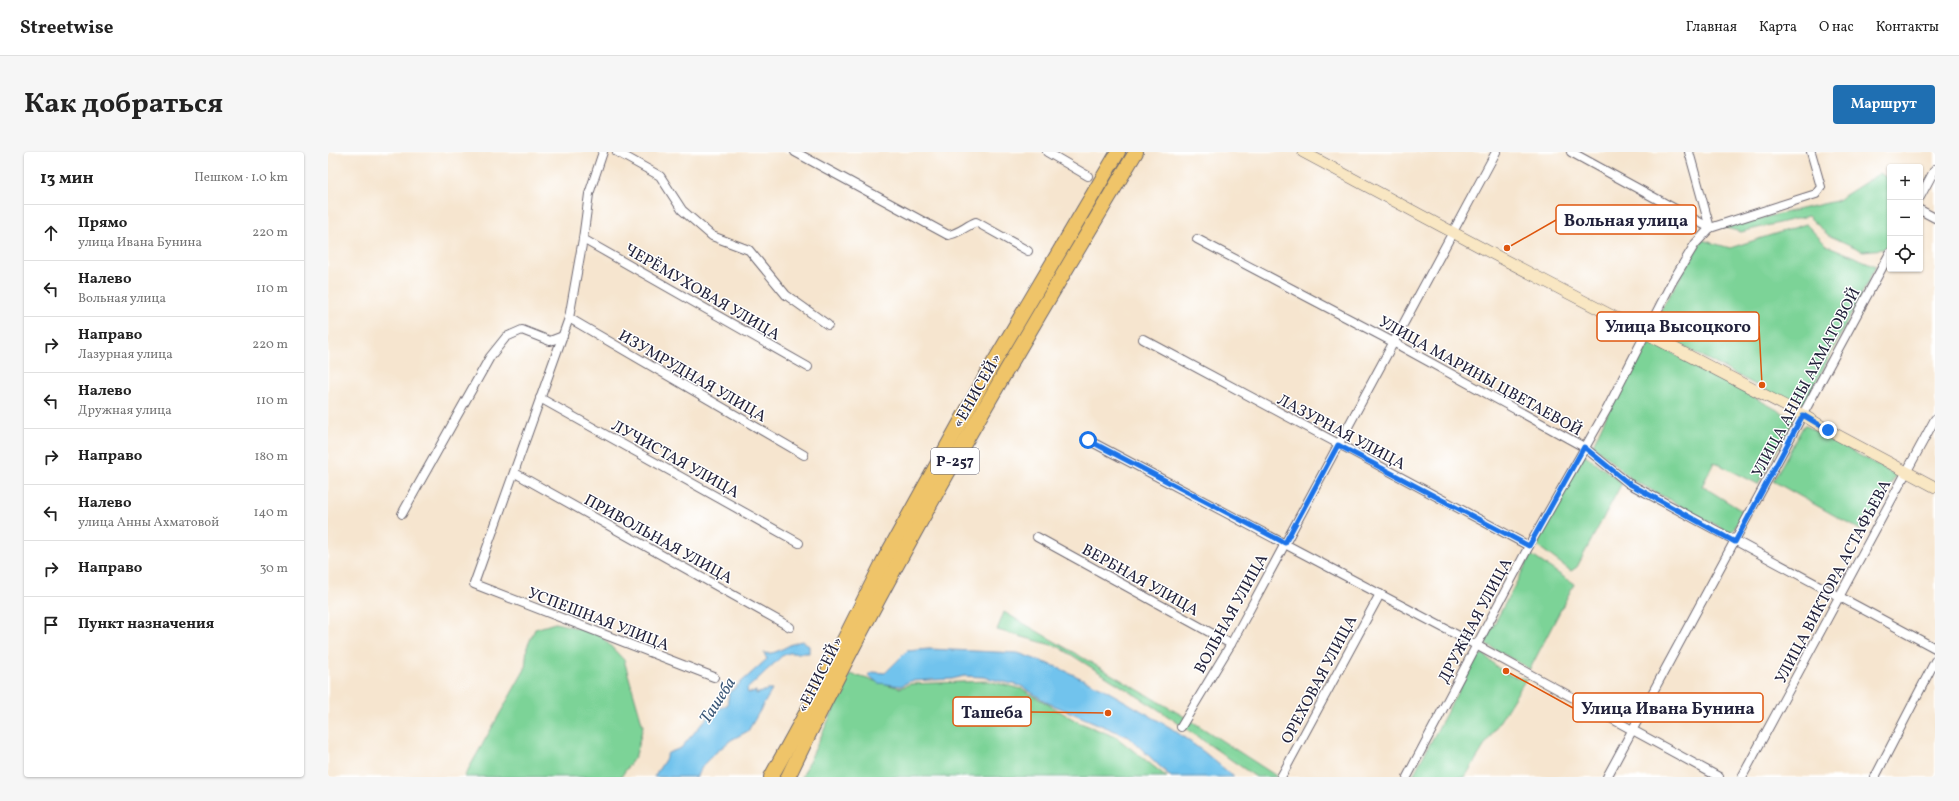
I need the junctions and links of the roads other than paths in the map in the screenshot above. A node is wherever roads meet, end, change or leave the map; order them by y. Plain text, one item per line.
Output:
1 (603, 152) edge
2 (617, 152) edge
3 (795, 152) edge
4 (1047, 152) edge
5 (1118, 152) edge
6 (1136, 152) edge
7 (1303, 152) edge
8 (1496, 152) edge
9 (1571, 152) edge
10 (1688, 152) edge
11 (1810, 152) edge
12 (1935, 170) edge
13 (1088, 176) dead end
14 (1923, 192) edge
15 (1923, 212) edge
16 (1935, 218) edge
17 (1710, 228) junction
18 (1452, 232) junction
19 (583, 239) junction
20 (1198, 239) dead end
21 (1028, 251) dead end
22 (1887, 259) edge
23 (569, 318) junction
24 (828, 325) dead end
25 (1646, 332) junction
26 (563, 336) junction
27 (1143, 339) dead end
28 (1393, 342) junction
29 (808, 367) dead end
30 (540, 398) junction
31 (1803, 415) junction
32 (1935, 418) edge
33 (1088, 440) dead end
34 (1338, 445) junction
35 (1584, 447) junction
36 (804, 456) dead end
37 (1906, 472) junction
38 (515, 473) junction
39 (1935, 487) edge
40 (402, 514) dead end
41 (1037, 537) dead end
42 (1735, 542) junction
43 (799, 543) dead end
44 (1285, 543) junction
45 (1529, 546) junction
46 (1380, 594) junction
47 (1840, 597) junction
48 (790, 627) dead end
49 (1231, 644) junction
50 (1476, 645) junction
51 (1935, 648) edge
52 (1935, 661) edge
53 (714, 677) dead end
54 (1181, 727) dead end
55 (1633, 731) junction
56 (771, 777) edge
57 (788, 777) edge
58 (1281, 777) edge
59 (1407, 777) edge
60 (1607, 777) edge
61 (1719, 777) edge
62 (1742, 777) edge
63 (1875, 777) edge

1 - 19 street
2 - 24 street
3 - 21 street
4 - 13 street
5 - 56 highway, «ЕНИСЕЙ» / Р-257
6 - 57 highway, «ЕНИСЕЙ» / Р-257
7 - 18 street
8 - 18 street, ВОЛЬНАЯ УЛИЦА
9 - 17 street
10 - 17 street
11 - 17 street, ДРУЖНАЯ УЛИЦА
12 - 14 street
15 - 16 street
17 - 25 street, ДРУЖНАЯ УЛИЦА
18 - 25 street
18 - 28 street, ВОЛЬНАЯ УЛИЦА
19 - 23 street
19 - 29 street, ЧЕРЁМУХОВАЯ УЛИЦА
20 - 28 street, УЛИЦА МАРИНЫ ЦВЕТАЕВОЙ
22 - 31 street, УЛИЦА АННЫ АХМАТОВОЙ
23 - 26 street
23 - 36 street, ИЗУМРУДНАЯ УЛИЦА
25 - 31 street
25 - 35 street, ДРУЖНАЯ УЛИЦА
26 - 30 street
26 - 40 street
27 - 34 street, ЛАЗУРНАЯ УЛИЦА
28 - 34 street, ВОЛЬНАЯ УЛИЦА
28 - 35 street, УЛИЦА МАРИНЫ ЦВЕТАЕВОЙ
30 - 38 street
30 - 43 street, ЛУЧИСТАЯ УЛИЦА
31 - 37 street
31 - 42 street, УЛИЦА АННЫ АХМАТОВОЙ
32 - 37 street, УЛИЦА ВИКТОРА АСТАФЬЕВА
33 - 44 street
34 - 44 street, ВОЛЬНАЯ УЛИЦА
34 - 45 street, ЛАЗУРНАЯ УЛИЦА
35 - 42 street, УЛИЦА МАРИНЫ ЦВЕТАЕВОЙ
35 - 45 street, ДРУЖНАЯ УЛИЦА
37 - 39 street
37 - 47 street, УЛИЦА ВИКТОРА АСТАФЬЕВА
38 - 48 street, ПРИВОЛЬНАЯ УЛИЦА
38 - 53 street, УСПЕШНАЯ УЛИЦА
41 - 49 street, ВЕРБНАЯ УЛИЦА
42 - 47 street, УЛИЦА МАРИНЫ ЦВЕТАЕВОЙ
42 - 55 street, УЛИЦА АННЫ АХМАТОВОЙ
44 - 46 street
44 - 49 street, ВОЛЬНАЯ УЛИЦА
45 - 50 street, ДРУЖНАЯ УЛИЦА
46 - 50 street
46 - 58 street, ОРЕХОВАЯ УЛИЦА
47 - 51 street, УЛИЦА МАРИНЫ ЦВЕТАЕВОЙ
47 - 62 street, УЛИЦА ВИКТОРА АСТАФЬЕВА
49 - 54 street, ВОЛЬНАЯ УЛИЦА
50 - 55 street
50 - 59 street, ДРУЖНАЯ УЛИЦА
52 - 63 street
55 - 60 street, УЛИЦА АННЫ АХМАТОВОЙ
55 - 61 street

